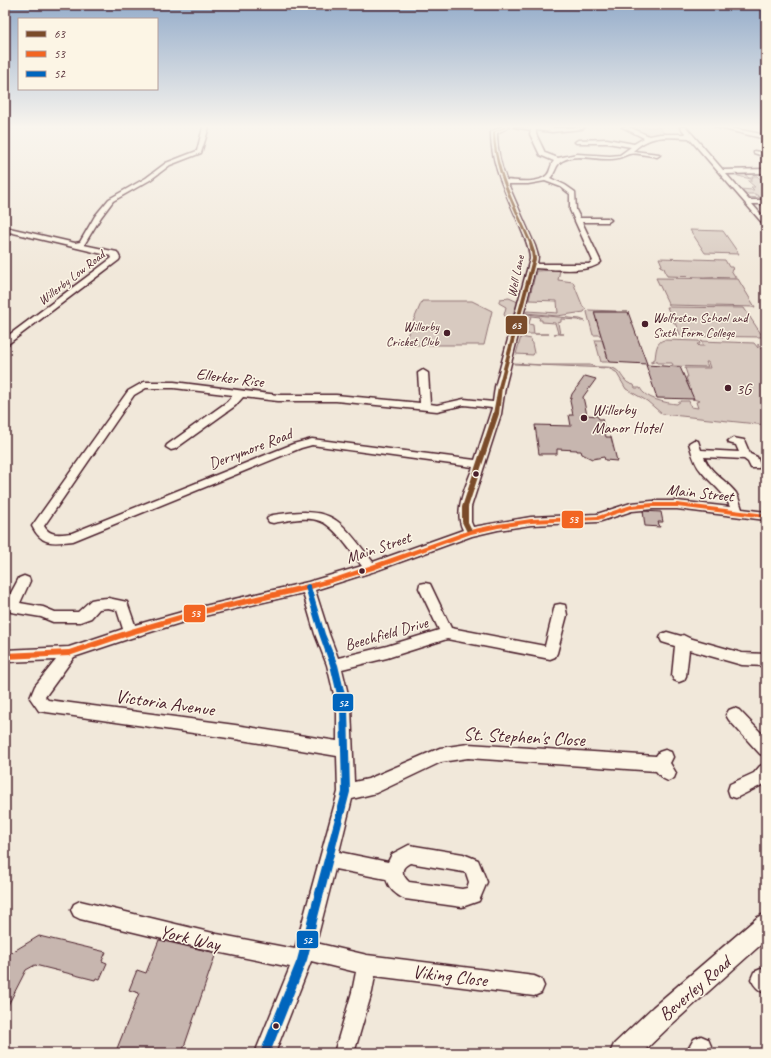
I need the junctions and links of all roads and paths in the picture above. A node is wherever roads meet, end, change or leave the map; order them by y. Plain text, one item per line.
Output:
1 (152, 176) edge
2 (501, 176) edge
3 (549, 176) edge
4 (726, 176) edge
5 (546, 179) junction
6 (502, 182) junction
7 (748, 202) junction
8 (766, 202) edge
9 (577, 220) junction
10 (608, 220) dead end
11 (766, 224) edge
12 (5, 229) edge
13 (81, 245) junction
14 (533, 266) junction
15 (5, 342) edge
16 (423, 372) dead end
17 (240, 394) junction
18 (498, 406) junction
19 (425, 407) junction
20 (733, 441) dead end
21 (169, 448) dead end
22 (746, 456) junction
23 (480, 464) junction
24 (755, 465) dead end
25 (737, 512) junction
26 (766, 516) edge
27 (273, 518) dead end
28 (470, 532) junction
29 (42, 534) joint
30 (371, 568) junction
31 (24, 581) dead end
32 (308, 587) junction
33 (430, 592) dead end
34 (562, 613) dead end
35 (131, 632) junction
36 (447, 633) junction
37 (667, 638) dead end
38 (683, 641) junction
39 (69, 653) junction
40 (5, 656) edge
41 (766, 660) edge
42 (334, 665) junction
43 (679, 676) dead end
44 (734, 715) dead end
45 (766, 749) edge
46 (346, 750) junction
47 (664, 764) dead end
48 (766, 771) edge
49 (736, 790) dead end
50 (346, 792) junction
51 (329, 859) junction
52 (393, 872) dead end
53 (80, 910) dead end
54 (766, 925) edge
55 (303, 955) junction
56 (367, 965) junction
57 (534, 986) dead end
58 (265, 1053) edge
59 (344, 1053) edge
60 (623, 1053) edge

1 - 13 street
2 - 6 street, Well Lane
3 - 5 street
4 - 7 street
5 - 6 street
5 - 9 street
6 - 14 street, Well Lane
7 - 8 street
7 - 11 street
9 - 10 street
9 - 14 street
12 - 13 street, Willerby Low Road
13 - 15 street, Willerby Low Road
14 - 18 street, Well Lane
16 - 19 street
17 - 19 street, Ellerker Rise
17 - 21 street
17 - 29 street, Ellerker Rise
18 - 19 street, Ellerker Rise
18 - 23 street, Well Lane
20 - 22 street
22 - 24 street
22 - 25 street
23 - 28 street, Well Lane
23 - 29 street, Derrymore Road
25 - 26 street, Main Street
25 - 28 street, Main Street
27 - 30 street
28 - 30 street, Main Street
30 - 32 street, Main Street
31 - 35 street
32 - 35 street, Main Street
32 - 42 street
33 - 36 street, Beechfield Drive
34 - 36 street, Beechfield Drive
35 - 39 street, Main Street
36 - 42 street, Beechfield Drive
37 - 38 street
38 - 41 street
38 - 43 street
39 - 40 street, Main Street
39 - 46 street, Victoria Avenue
42 - 46 street
44 - 45 street
46 - 50 street
47 - 50 street, St. Stephen's Close
48 - 49 street
50 - 51 street
51 - 52 street
51 - 55 street
53 - 55 street, York Way
54 - 60 main road, Beverley Road
55 - 56 street, Viking Close
55 - 58 street
56 - 57 street, Viking Close
56 - 59 street

